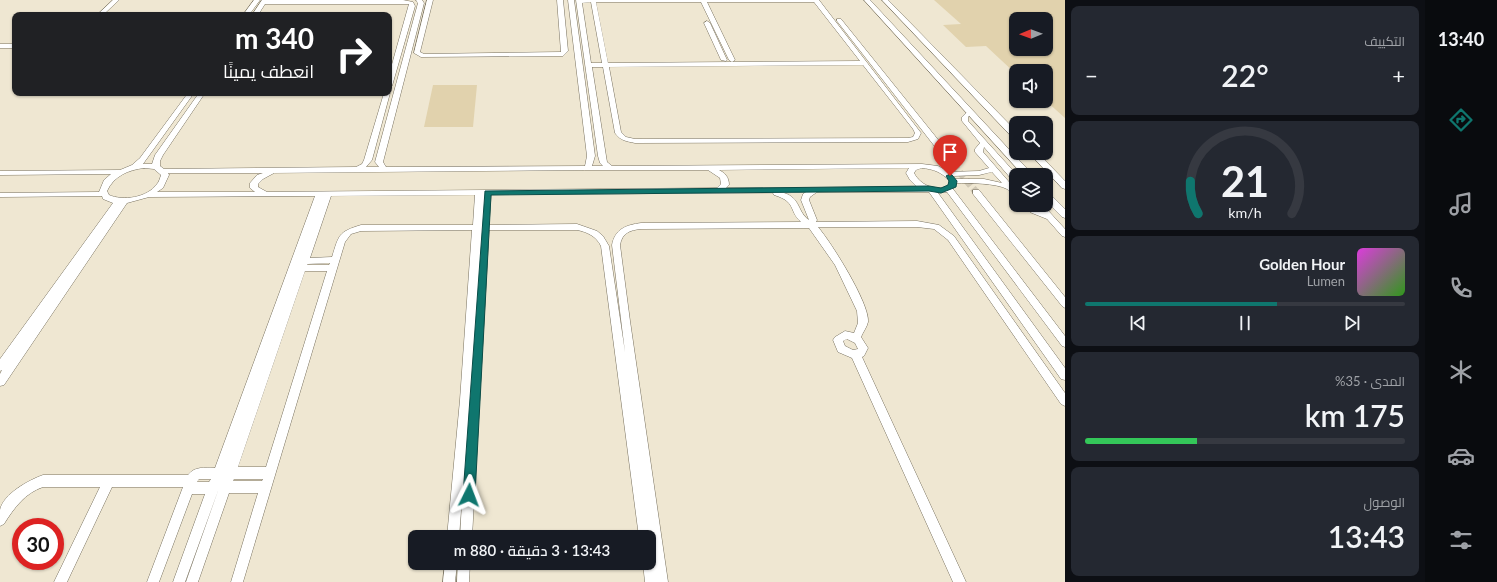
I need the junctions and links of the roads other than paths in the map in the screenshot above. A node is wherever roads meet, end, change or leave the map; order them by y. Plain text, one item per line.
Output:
1 (116, 0) edge
2 (257, 0) edge
3 (420, 0) edge
4 (430, 0) edge
5 (560, 0) edge
6 (571, 0) edge
7 (593, 0) edge
8 (700, 0) edge
9 (816, 0) edge
10 (823, 0) edge
11 (867, 0) edge
12 (885, 0) edge
13 (264, 1) edge
14 (579, 1) edge
15 (411, 3) junction
16 (103, 12) edge
17 (248, 12) edge
18 (257, 12) edge
19 (410, 12) junction
20 (419, 12) junction
21 (584, 32) junction
22 (575, 33) junction
23 (0, 43) edge
24 (12, 44) edge
25 (12, 44) edge
26 (0, 46) edge
27 (724, 60) junction
28 (732, 60) junction
29 (807, 61) junction
30 (863, 61) junction
31 (605, 62) junction
32 (588, 63) junction
33 (392, 75) edge
34 (189, 96) edge
35 (200, 96) edge
36 (386, 96) edge
37 (584, 107) junction
38 (595, 107) junction
39 (178, 111) junction
40 (189, 111) junction
41 (970, 112) junction
42 (378, 123) junction
43 (389, 123) junction
44 (1009, 129) edge
45 (984, 143) junction
46 (1040, 160) edge
47 (953, 164) tunnel mouth
48 (917, 166) junction
49 (136, 167) junction
50 (156, 167) junction
51 (588, 168) junction
52 (610, 168) junction
53 (708, 168) junction
54 (1022, 168) edge
55 (993, 169) junction
56 (276, 170) junction
57 (357, 170) junction
58 (384, 170) junction
59 (164, 171) junction
60 (1009, 171) edge
61 (122, 172) junction
62 (0, 173) edge
63 (979, 173) junction
64 (947, 174) junction
65 (986, 182) junction
66 (951, 185) junction
67 (1065, 186) edge
68 (1009, 187) edge
69 (930, 189) junction
70 (1009, 189) edge
71 (768, 190) junction
72 (815, 190) junction
73 (718, 191) junction
74 (479, 192) junction
75 (488, 192) junction
76 (976, 192) tunnel mouth
77 (103, 194) junction
78 (266, 194) junction
79 (324, 194) junction
80 (0, 195) edge
81 (148, 195) junction
82 (120, 202) junction
83 (1053, 202) edge
84 (797, 207) junction
85 (807, 207) junction
86 (1038, 212) edge
87 (1045, 212) edge
88 (1065, 215) edge
89 (1050, 217) junction
90 (811, 225) junction
91 (482, 227) junction
92 (1065, 234) edge
93 (304, 264) junction
94 (334, 264) junction
95 (1065, 304) edge
96 (856, 338) junction
97 (1065, 343) edge
98 (856, 355) junction
99 (0, 367) edge
100 (1065, 376) edge
101 (0, 382) edge
102 (1065, 402) edge
103 (223, 473) junction
104 (270, 473) junction
105 (108, 482) junction
106 (190, 484) junction
107 (265, 487) junction
108 (218, 488) junction
109 (0, 520) edge
110 (454, 530) edge
111 (466, 530) edge
112 (644, 530) edge
113 (450, 570) edge
114 (464, 570) edge
115 (649, 570) edge
116 (60, 582) edge
117 (153, 582) edge
118 (179, 582) edge
119 (192, 582) edge
120 (237, 582) edge
121 (449, 582) edge
122 (463, 582) edge
123 (651, 582) edge
124 (662, 582) edge
125 (960, 582) edge

1 - 16 street
2 - 17 street
3 - 15 street
3 - 20 street
4 - 5 street
6 - 22 street
7 - 8 street
7 - 14 street
7 - 31 street
8 - 9 street
8 - 27 street
8 - 28 street
9 - 30 street
10 - 47 street
11 - 41 main road
12 - 44 main road
13 - 15 street
13 - 18 street
14 - 21 street
15 - 19 street
19 - 20 street
19 - 33 street
20 - 43 street
21 - 22 street
21 - 32 street
22 - 37 street
23 - 24 street
25 - 26 street
27 - 28 street
27 - 31 street
28 - 29 street
29 - 30 street
29 - 31 street
30 - 31 street
31 - 32 street
32 - 38 street
34 - 39 street
35 - 40 street
36 - 42 street
37 - 38 street
37 - 51 street
38 - 52 street
39 - 40 street
39 - 49 street
40 - 50 street
41 - 45 street
41 - 54 main road
42 - 43 street
42 - 57 street
43 - 58 street
45 - 55 street
45 - 60 street
46 - 67 main road
48 - 53 street
48 - 64 street
48 - 69 street
49 - 50 street
49 - 61 street
50 - 59 street
51 - 52 street
51 - 58 street
52 - 53 street
53 - 73 street
55 - 63 street
55 - 68 street
56 - 57 street
56 - 59 street
56 - 78 street
57 - 58 street
59 - 81 street
61 - 62 street
61 - 77 street
63 - 64 street
63 - 65 street
64 - 66 street
65 - 66 street
65 - 70 street
66 - 69 street
66 - 97 street
69 - 72 street
69 - 100 street
71 - 72 street
71 - 73 street
71 - 84 street
72 - 85 street
73 - 75 street
74 - 75 street
74 - 79 street
74 - 91 street
75 - 91 street
76 - 95 street
77 - 80 street
77 - 82 street
78 - 79 street
78 - 81 street
79 - 93 street
79 - 103 street
81 - 82 street
82 - 99 street
82 - 101 street
83 - 88 main road
84 - 85 street
84 - 90 street
85 - 90 street
86 - 89 street
87 - 89 street
89 - 92 street
90 - 96 street
90 - 102 street
90 - 124 street
91 - 94 street
91 - 110 street
91 - 111 street
91 - 112 street
93 - 94 street
93 - 103 street
94 - 104 street
96 - 98 street
96 - 98 street
98 - 125 street
103 - 104 street
103 - 106 street
103 - 108 street
104 - 107 street
105 - 106 street
105 - 109 street
105 - 116 street
106 - 108 street
106 - 117 street
107 - 108 street
107 - 120 street
108 - 118 street
108 - 119 street
113 - 121 street
114 - 122 street
115 - 123 street

